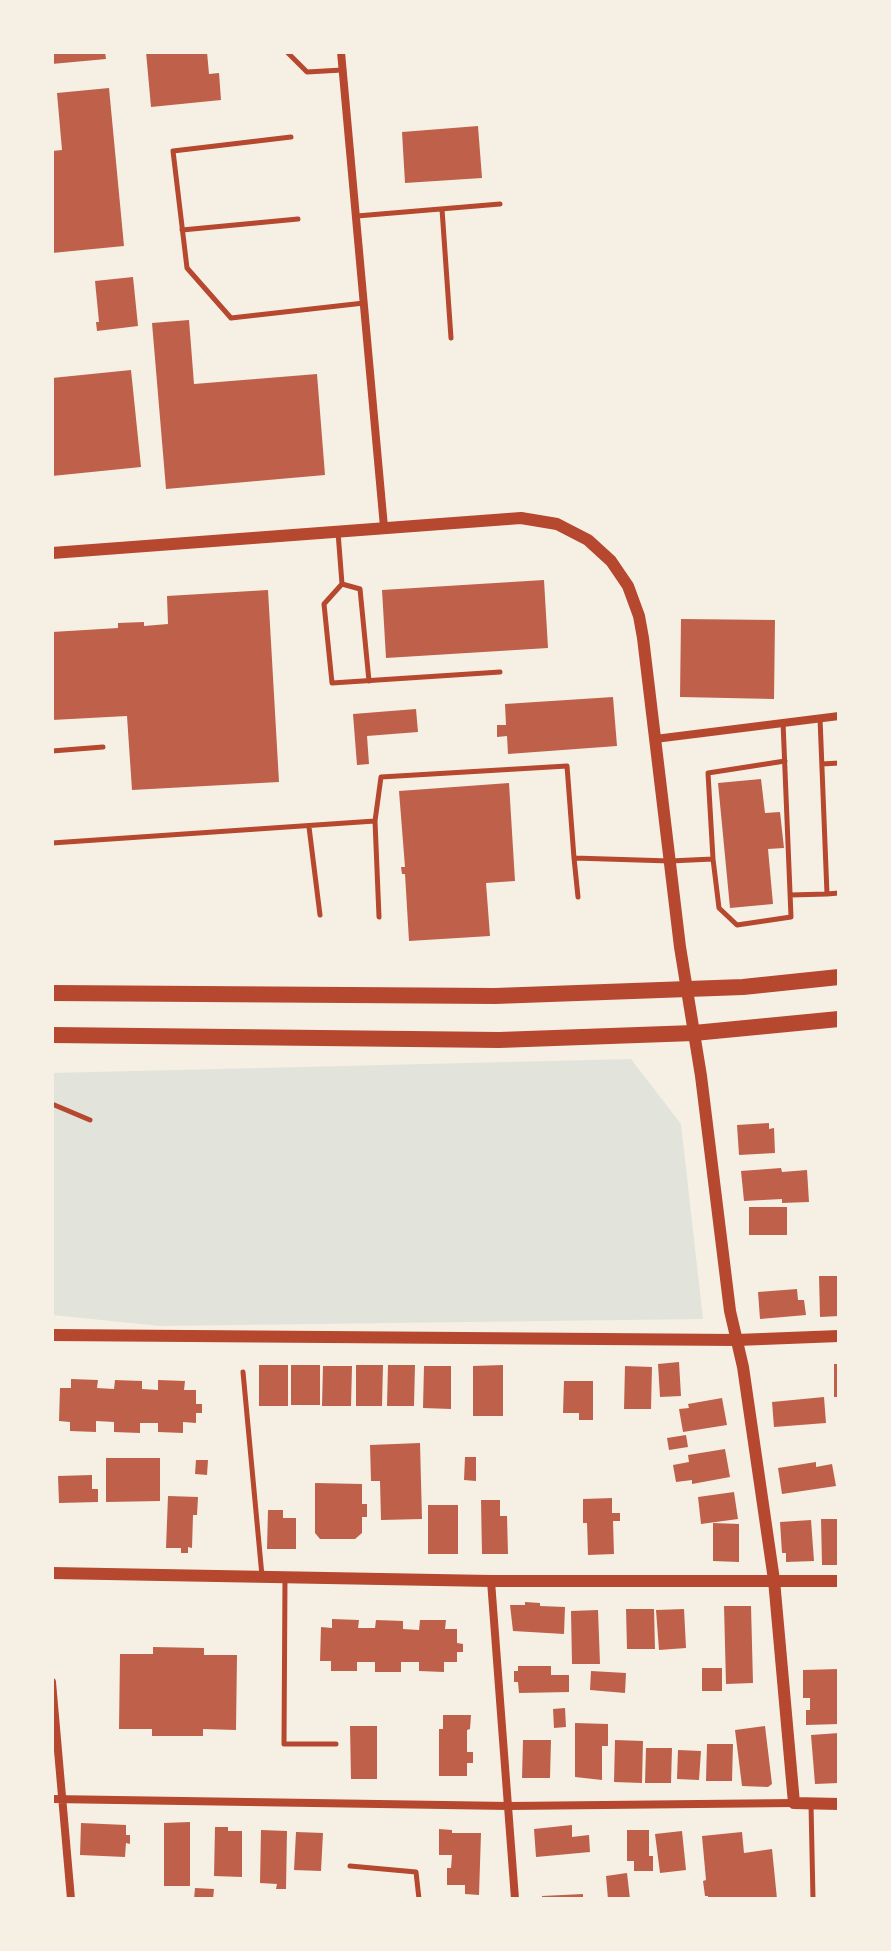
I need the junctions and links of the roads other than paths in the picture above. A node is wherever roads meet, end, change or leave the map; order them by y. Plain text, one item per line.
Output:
1 (287, 52) edge
2 (341, 52) edge
3 (343, 70) junction
4 (291, 137) dead end
5 (500, 204) dead end
6 (442, 209) junction
7 (356, 216) junction
8 (298, 219) dead end
9 (182, 230) junction
10 (364, 303) junction
11 (451, 338) dead end
12 (384, 527) junction
13 (338, 531) junction
14 (52, 553) edge
15 (342, 584) junction
16 (500, 672) dead end
17 (369, 681) junction
18 (839, 716) edge
19 (820, 718) junction
20 (783, 722) junction
21 (655, 739) junction
22 (103, 747) dead end
23 (52, 751) edge
24 (785, 761) junction
25 (839, 763) edge
26 (822, 764) junction
27 (375, 821) junction
28 (309, 827) junction
29 (52, 843) edge
30 (574, 858) junction
31 (713, 859) junction
32 (670, 861) junction
33 (839, 893) edge
34 (827, 894) junction
35 (790, 895) junction
36 (578, 897) dead end
37 (320, 915) dead end
38 (379, 917) dead end
39 (839, 977) edge
40 (687, 989) junction
41 (52, 993) edge
42 (839, 1019) edge
43 (694, 1033) junction
44 (52, 1035) edge
45 (52, 1104) edge
46 (90, 1120) dead end
47 (52, 1335) edge
48 (839, 1336) edge
49 (737, 1340) junction
50 (243, 1372) dead end
51 (52, 1573) edge
52 (262, 1577) junction
53 (285, 1577) junction
54 (774, 1580) junction
55 (491, 1581) junction
56 (839, 1581) edge
57 (52, 1682) edge
58 (336, 1744) dead end
59 (57, 1799) edge
60 (794, 1803) junction
61 (811, 1803) junction
62 (839, 1804) edge
63 (509, 1806) junction
64 (350, 1866) dead end
65 (71, 1899) edge
66 (419, 1899) edge
67 (515, 1899) edge
68 (813, 1899) edge

1 - 3 lane
2 - 3 street
3 - 7 street
4 - 9 lane
5 - 6 lane
6 - 7 lane
6 - 11 lane
7 - 10 street
8 - 9 lane
9 - 10 lane
10 - 12 street
12 - 13 street
12 - 21 street
13 - 14 street
13 - 15 lane
15 - 17 lane
15 - 17 lane
16 - 17 lane
18 - 19 street
19 - 20 street
19 - 26 lane
20 - 21 street
20 - 24 lane
21 - 32 street
22 - 23 lane
24 - 31 lane
24 - 35 lane
25 - 26 lane
26 - 34 lane
27 - 28 lane
27 - 30 lane
27 - 38 lane
28 - 29 lane
28 - 37 lane
30 - 32 lane
30 - 36 lane
31 - 32 lane
31 - 35 lane
32 - 40 street
33 - 34 lane
34 - 35 lane
39 - 40 main road
40 - 41 main road
40 - 43 street
42 - 43 main road
43 - 44 main road
43 - 49 street
45 - 46 lane
47 - 49 street
48 - 49 street
49 - 54 street
50 - 52 lane
51 - 52 street
52 - 53 street
53 - 55 street
53 - 58 lane
54 - 55 street
54 - 56 street
54 - 60 street
55 - 63 street
57 - 59 street
59 - 63 street
59 - 65 street
60 - 61 street
60 - 63 street
61 - 62 street
61 - 68 lane
63 - 67 street
64 - 66 lane

